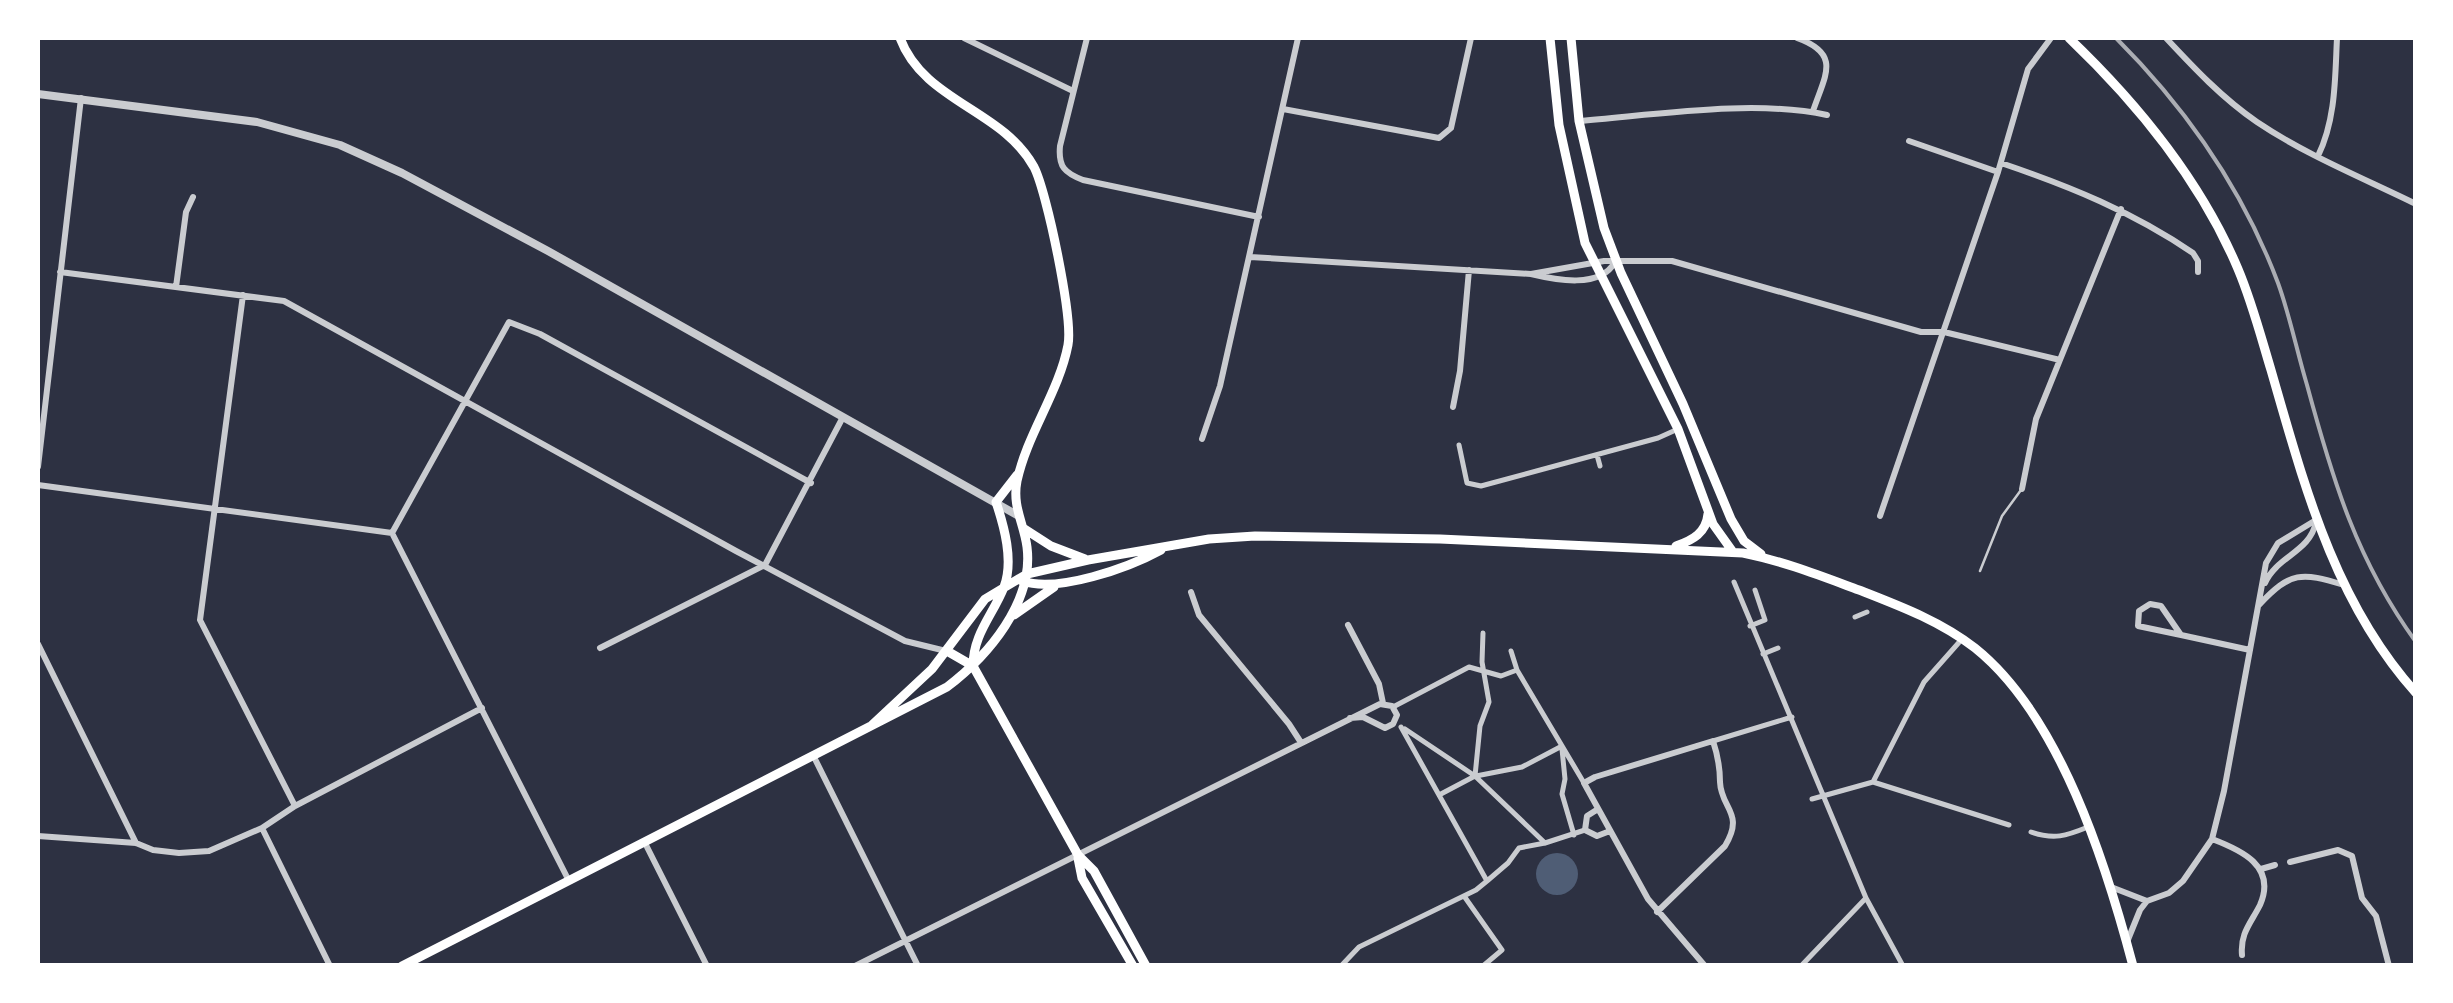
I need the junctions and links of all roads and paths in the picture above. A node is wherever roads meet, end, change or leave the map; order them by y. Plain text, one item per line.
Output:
1 (900, 38) edge
2 (964, 38) edge
3 (1087, 38) edge
4 (1298, 38) edge
5 (1472, 38) edge
6 (1550, 38) edge
7 (1571, 38) edge
8 (1797, 38) edge
9 (2050, 38) edge
10 (2069, 38) edge
11 (2166, 38) edge
12 (2337, 38) edge
13 (1073, 92) junction
14 (38, 94) edge
15 (81, 98) junction
16 (1283, 110) junction
17 (1813, 111) junction
18 (1827, 114) dead end
19 (1579, 121) junction
20 (1559, 125) junction
21 (1909, 142) dead end
22 (2318, 156) junction
23 (2001, 163) junction
24 (1998, 172) junction
25 (193, 197) dead end
26 (2416, 204) edge
27 (2120, 209) junction
28 (1258, 217) junction
29 (1250, 257) junction
30 (1616, 260) junction
31 (1592, 262) junction
32 (1469, 270) junction
33 (60, 272) junction
34 (2198, 272) dead end
35 (1531, 274) junction
36 (1600, 277) junction
37 (176, 287) junction
38 (243, 296) junction
39 (1944, 332) junction
40 (2060, 360) junction
41 (465, 402) junction
42 (1453, 407) dead end
43 (843, 416) junction
44 (1678, 429) junction
45 (1202, 438) dead end
46 (1460, 445) dead end
47 (1597, 456) junction
48 (1600, 466) dead end
49 (38, 467) edge
50 (1020, 472) junction
51 (1534, 472) junction
52 (1538, 480) dead end
53 (811, 482) junction
54 (38, 485) edge
55 (2022, 488) joint
56 (996, 502) junction
57 (214, 508) junction
58 (1708, 513) junction
59 (1017, 515) junction
60 (1880, 516) dead end
61 (1731, 519) junction
62 (2316, 520) junction
63 (1023, 528) junction
64 (392, 532) junction
65 (1723, 542) junction
66 (1172, 544) junction
67 (1669, 549) junction
68 (1705, 551) junction
69 (1733, 552) junction
70 (1768, 558) junction
71 (1088, 560) junction
72 (765, 564) junction
73 (1007, 565) junction
74 (1980, 571) dead end
75 (1023, 578) junction
76 (1734, 582) dead end
77 (1059, 583) junction
78 (2344, 585) junction
79 (1005, 586) junction
80 (2262, 589) junction
81 (1755, 590) dead end
82 (1191, 592) dead end
83 (986, 600) junction
84 (2258, 606) junction
85 (1868, 612) dead end
86 (1855, 617) dead end
87 (1008, 620) junction
88 (1348, 625) dead end
89 (1750, 626) junction
90 (1483, 633) dead end
91 (2181, 636) junction
92 (1962, 640) junction
93 (38, 644) edge
94 (600, 648) dead end
95 (1778, 648) dead end
96 (1511, 650) dead end
97 (2250, 650) junction
98 (947, 651) junction
99 (1763, 654) junction
100 (973, 666) junction
101 (1483, 668) junction
102 (1517, 670) junction
103 (2416, 693) edge
104 (1383, 703) junction
105 (1393, 707) junction
106 (482, 708) junction
107 (1792, 717) junction
108 (1350, 718) junction
109 (1398, 724) junction
110 (872, 725) junction
111 (1713, 740) junction
112 (1300, 741) junction
113 (1562, 746) junction
114 (814, 758) junction
115 (1475, 776) junction
116 (1873, 782) junction
117 (1584, 783) junction
118 (1439, 794) junction
119 (1823, 798) junction
120 (1812, 799) dead end
121 (296, 806) junction
122 (1598, 809) junction
123 (2008, 825) dead end
124 (262, 828) junction
125 (2088, 828) junction
126 (1585, 830) junction
127 (1610, 831) junction
128 (2031, 832) dead end
129 (1574, 835) junction
130 (38, 836) edge
131 (2212, 839) junction
132 (136, 843) junction
133 (645, 843) junction
134 (1545, 843) junction
135 (1078, 855) junction
136 (2290, 862) dead end
137 (2275, 865) dead end
138 (2261, 869) junction
139 (570, 881) junction
140 (1487, 881) junction
141 (2110, 886) junction
142 (1464, 896) junction
143 (1866, 898) junction
144 (2147, 901) junction
145 (1657, 912) junction
146 (905, 940) junction
147 (2127, 943) junction
148 (2242, 956) dead end
149 (330, 966) edge
150 (402, 966) edge
151 (707, 966) edge
152 (855, 966) edge
153 (918, 966) edge
154 (1133, 966) edge
155 (1146, 966) edge
156 (1341, 966) edge
157 (1483, 966) edge
158 (1705, 966) edge
159 (1801, 966) edge
160 (1903, 966) edge
161 (2014, 966) edge
162 (2028, 966) edge
163 (2133, 966) edge
164 (2389, 966) edge

1 - 50 main road
2 - 13 street
3 - 13 street
4 - 16 street
5 - 16 street
6 - 20 main road
7 - 19 main road
8 - 17 street
9 - 23 street
10 - 62 main road
11 - 22 street
12 - 22 street
13 - 28 street
14 - 15 street
15 - 33 street
15 - 43 street
16 - 28 street
17 - 18 street
17 - 19 street
19 - 20 main road
19 - 30 main road
20 - 31 main road
21 - 24 street
22 - 26 street
23 - 24 street
23 - 27 street
24 - 39 street
25 - 37 street
27 - 34 street
27 - 40 street
28 - 29 street
29 - 32 street
29 - 45 street
30 - 31 street
30 - 36 street
30 - 39 street
30 - 61 main road
31 - 35 street
31 - 36 main road
32 - 35 street
32 - 42 street
33 - 37 street
33 - 49 street
35 - 36 street
36 - 44 main road
37 - 38 street
38 - 41 street
38 - 57 street
39 - 40 street
39 - 60 street
40 - 55 street
41 - 53 street
41 - 64 street
41 - 72 street
43 - 53 street
43 - 56 street
44 - 47 street
44 - 58 main road
46 - 51 street
47 - 48 street
47 - 51 street
50 - 56 main road
50 - 59 main road
51 - 52 street
53 - 72 street
54 - 57 street
55 - 74 lane
56 - 59 street
56 - 73 main road
57 - 64 street
57 - 121 street
58 - 65 main road
58 - 67 main road
59 - 63 main road
61 - 65 main road
61 - 70 main road
62 - 78 main road
62 - 80 street
62 - 80 street
63 - 71 main road
63 - 75 main road
64 - 106 street
65 - 68 main road
65 - 69 main road
66 - 67 main road
66 - 71 main road
66 - 77 main road
67 - 68 main road
68 - 69 main road
69 - 70 main road
70 - 92 main road
71 - 75 main road
72 - 94 street
72 - 98 street
73 - 75 main road
73 - 79 main road
73 - 83 main road
75 - 77 main road
75 - 79 main road
75 - 87 main road
76 - 89 street
77 - 87 main road
78 - 84 street
78 - 103 main road
79 - 83 main road
79 - 100 main road
80 - 84 street
81 - 89 street
82 - 112 street
83 - 98 main road
84 - 97 street
85 - 86 street
87 - 100 main road
88 - 104 street
89 - 99 street
90 - 101 street
91 - 91 street
91 - 97 street
92 - 116 street
92 - 125 main road
93 - 132 street
95 - 99 street
96 - 102 street
97 - 131 street
98 - 100 main road
98 - 110 main road
99 - 107 street
100 - 110 main road
100 - 135 main road
101 - 102 street
101 - 105 street
101 - 115 street
102 - 113 street
104 - 105 street
104 - 108 street
105 - 109 street
106 - 121 street
106 - 139 street
107 - 111 street
107 - 119 street
108 - 109 street
108 - 112 street
109 - 115 street
109 - 118 street
110 - 114 main road
111 - 117 street
111 - 145 street
112 - 135 street
113 - 115 street
113 - 117 street
113 - 129 street
114 - 133 main road
114 - 146 street
115 - 118 street
115 - 134 street
116 - 119 street
116 - 123 street
117 - 122 street
118 - 140 street
119 - 120 street
119 - 143 street
121 - 124 street
122 - 126 street
122 - 127 street
124 - 132 street
124 - 149 street
125 - 128 street
125 - 141 main road
126 - 127 street
126 - 129 street
127 - 145 street
129 - 134 street
130 - 132 street
131 - 138 street
131 - 144 street
133 - 139 main road
133 - 151 street
134 - 140 street
135 - 146 street
135 - 154 main road
135 - 155 main road
136 - 164 street
137 - 138 street
138 - 148 street
139 - 150 main road
140 - 142 street
141 - 144 street
141 - 147 main road
142 - 156 street
142 - 157 street
143 - 159 street
143 - 160 street
144 - 147 street
145 - 158 street
146 - 152 street
146 - 153 street
147 - 163 main road
161 - 162 street

